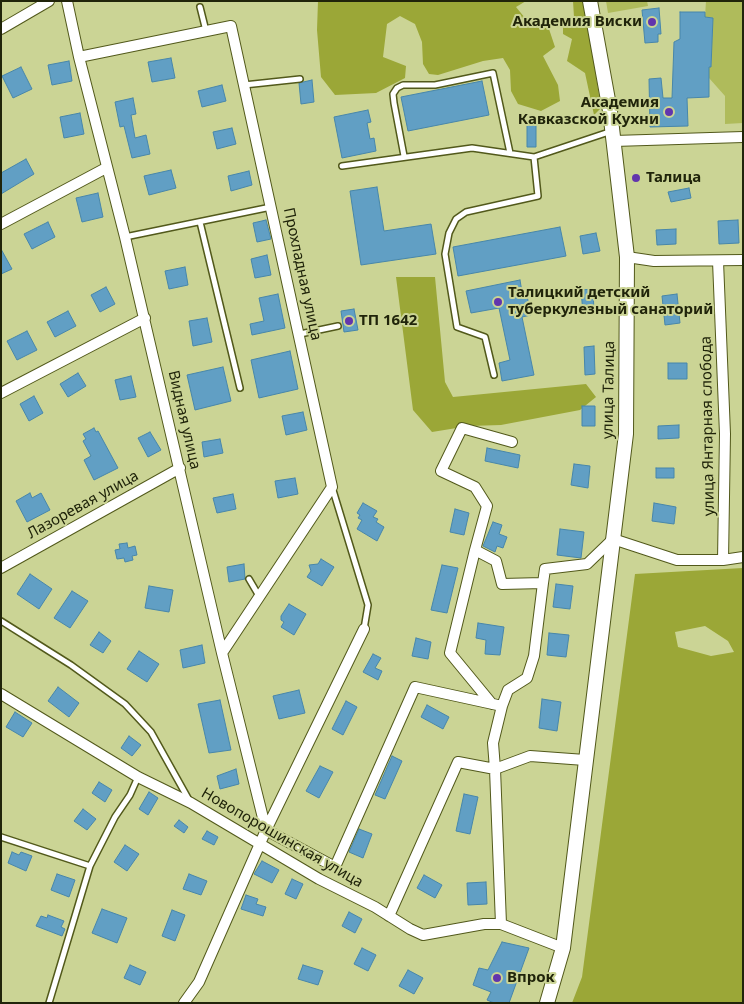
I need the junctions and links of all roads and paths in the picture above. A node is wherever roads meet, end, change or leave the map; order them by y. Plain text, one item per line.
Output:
1 (49, 1) edge
2 (67, 1) edge
3 (590, 1) edge
4 (200, 7) dead end
5 (1, 29) edge
6 (206, 31) junction
7 (79, 57) junction
8 (300, 79) dead end
9 (244, 85) junction
10 (613, 136) junction
11 (743, 137) edge
12 (510, 153) junction
13 (404, 156) junction
14 (534, 157) junction
15 (342, 166) dead end
16 (106, 168) junction
17 (272, 206) junction
18 (200, 222) junction
19 (1, 224) edge
20 (126, 237) junction
21 (628, 257) junction
22 (743, 260) edge
23 (718, 261) junction
24 (145, 318) junction
25 (338, 326) dead end
26 (300, 334) junction
27 (494, 376) dead end
28 (240, 388) dead end
29 (1, 393) edge
30 (512, 442) dead end
31 (180, 468) junction
32 (332, 487) junction
33 (613, 539) junction
34 (474, 550) junction
35 (743, 557) edge
36 (723, 560) junction
37 (1, 568) edge
38 (249, 579) dead end
39 (543, 583) junction
40 (259, 596) junction
41 (1, 622) edge
42 (364, 630) joint
43 (222, 653) junction
44 (1, 694) edge
45 (497, 705) junction
46 (586, 760) junction
47 (495, 769) junction
48 (138, 777) junction
49 (191, 803) junction
50 (266, 830) junction
51 (1, 837) edge
52 (260, 845) junction
53 (90, 866) junction
54 (389, 916) junction
55 (501, 924) junction
56 (563, 948) junction
57 (48, 1003) edge
58 (184, 1003) edge
59 (547, 1003) edge

1 - 5 street
2 - 7 street, Видная улица
3 - 10 street, улица Талица
4 - 6 lane
6 - 7 street, Прохладная улица
6 - 9 street, Прохладная улица
7 - 16 street, Видная улица
8 - 9 lane
9 - 17 street, Прохладная улица
10 - 11 street
10 - 14 lane
10 - 21 street, улица Талица
12 - 13 lane
12 - 13 lane
12 - 14 lane
13 - 15 lane
14 - 27 lane
16 - 19 street
16 - 20 street, Видная улица
17 - 18 lane
17 - 26 street, Прохладная улица
18 - 20 lane
18 - 28 lane
20 - 24 street, Видная улица
21 - 23 street
21 - 33 street, улица Талица
22 - 23 street
23 - 36 street, улица Янтарная слобода
24 - 29 street
24 - 31 street, Видная улица
25 - 26 lane
26 - 32 street, Прохладная улица
30 - 34 street
31 - 37 street, Лазоревая улица
31 - 43 street, Видная улица
32 - 40 street
32 - 42 lane
33 - 36 street
33 - 39 street
33 - 46 street, улица Талица
34 - 39 street
34 - 45 street
35 - 36 street
38 - 40 lane
39 - 45 street
40 - 43 street
41 - 49 lane
42 - 50 street
43 - 50 street, Видная улица
44 - 48 street, Новопорошинская улица
45 - 47 street
45 - 50 street
46 - 47 street
46 - 56 street, улица Талица
47 - 54 street
47 - 55 street
48 - 49 street, Новопорошинская улица
48 - 53 lane
49 - 52 street, Новопорошинская улица
50 - 52 street
51 - 53 lane
52 - 54 street, Новопорошинская улица
52 - 58 street
53 - 57 lane
54 - 55 street, Новопорошинская улица
55 - 56 street, Новопорошинская улица
56 - 59 street, улица Талица

